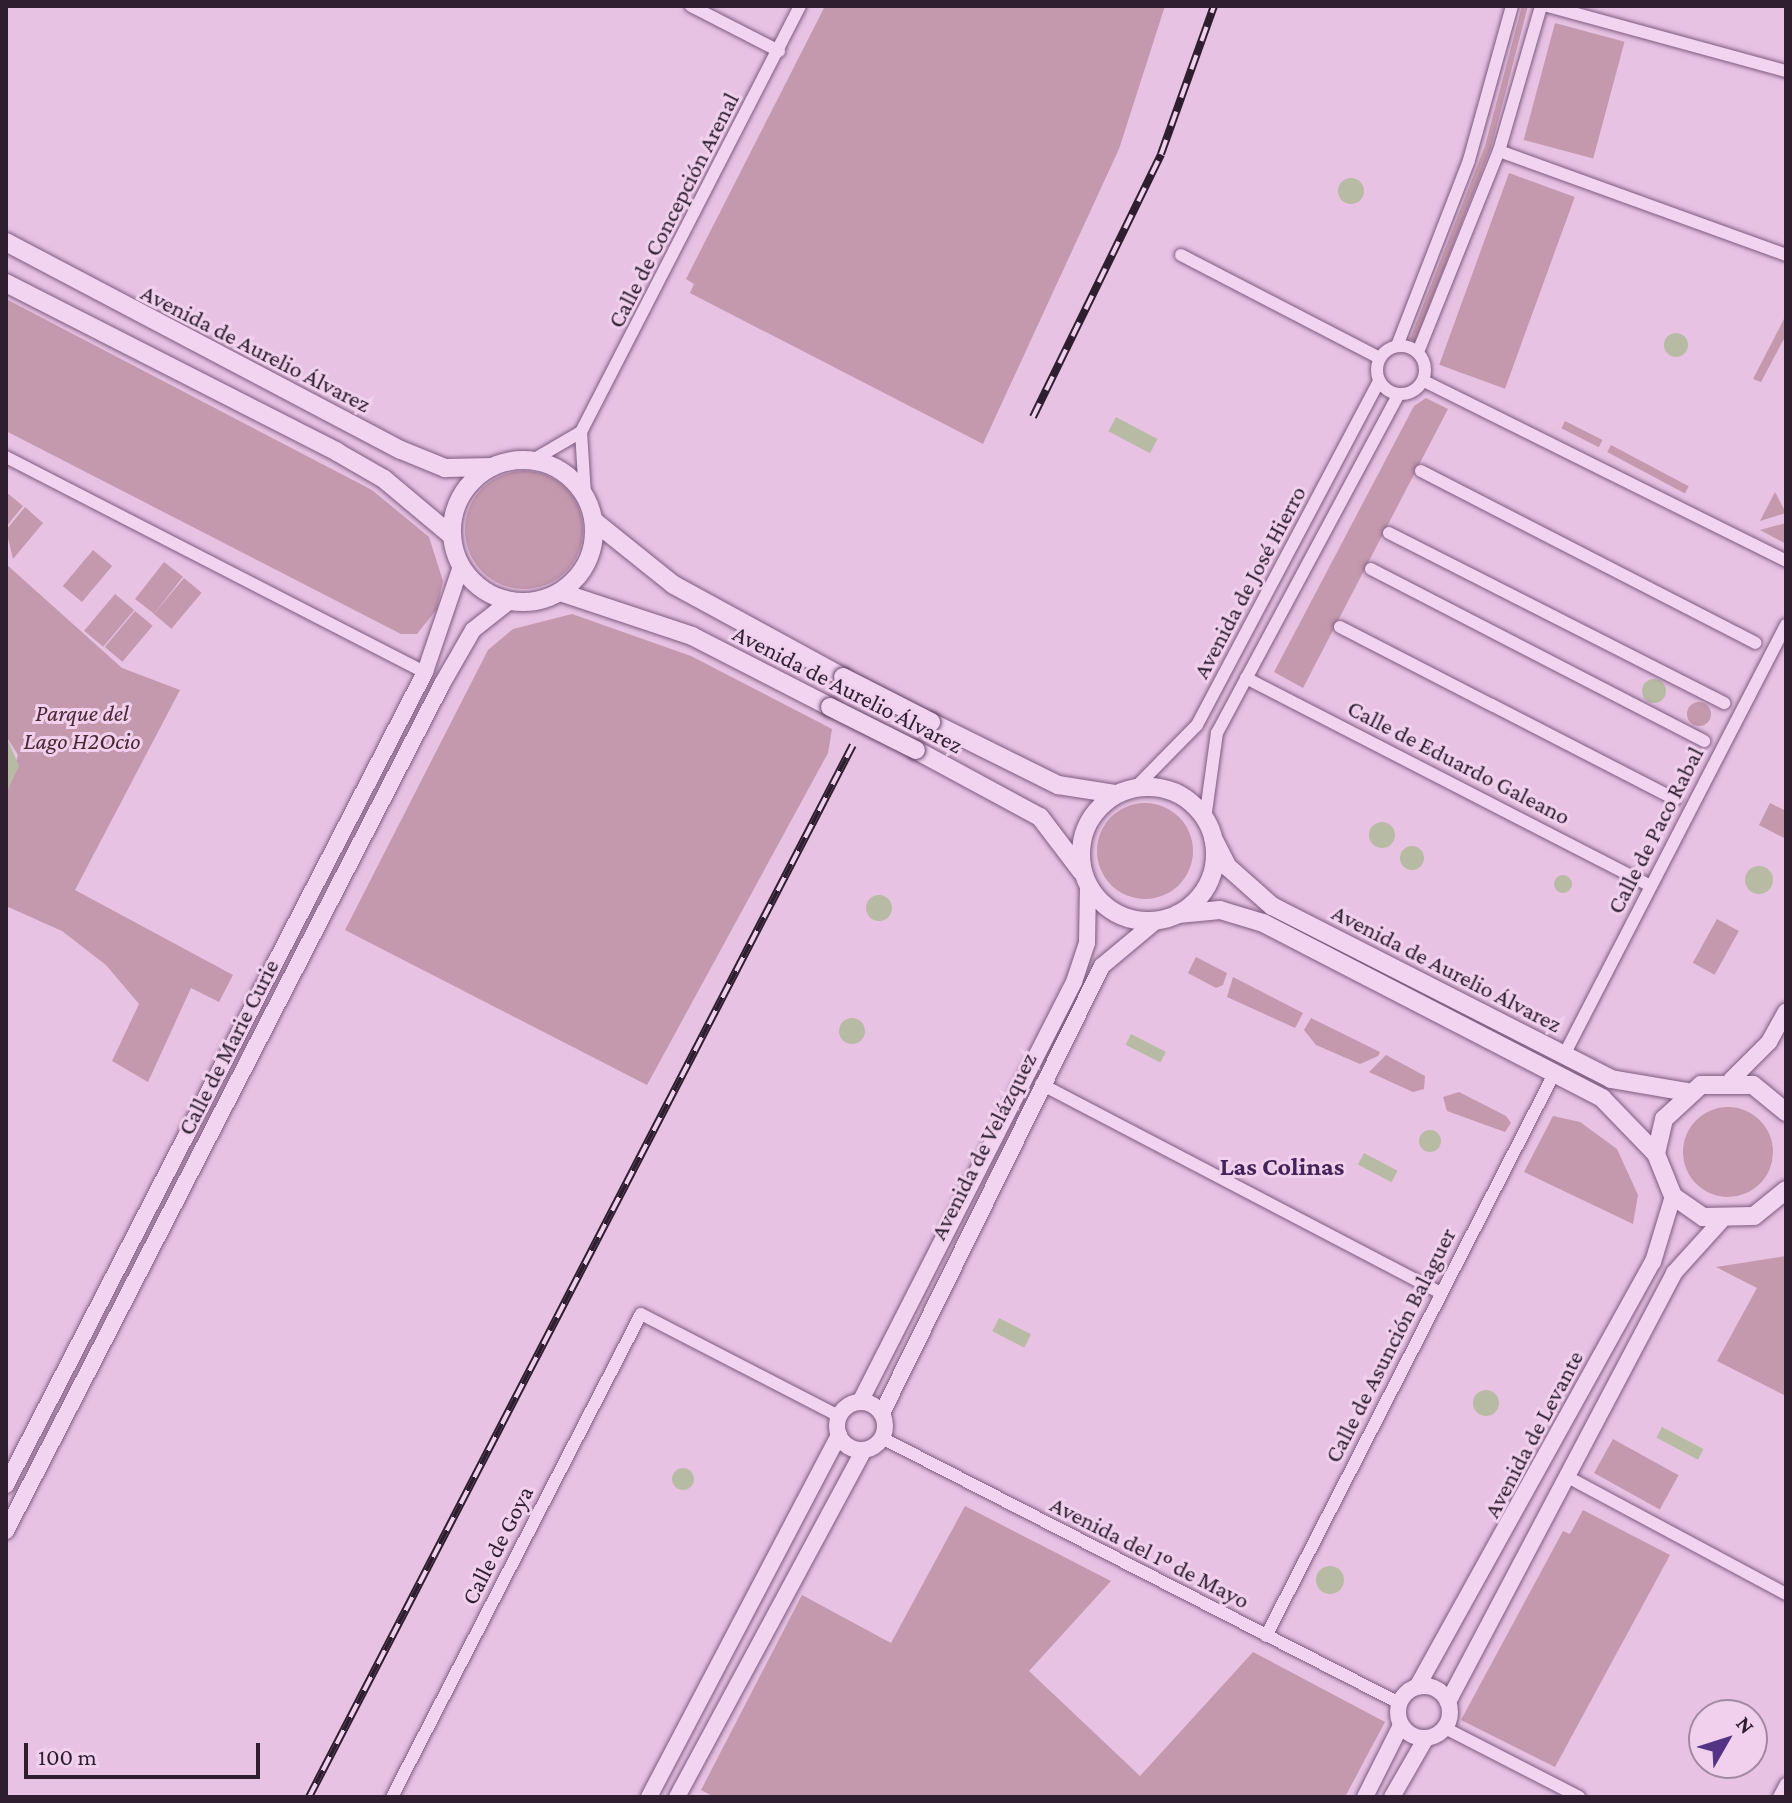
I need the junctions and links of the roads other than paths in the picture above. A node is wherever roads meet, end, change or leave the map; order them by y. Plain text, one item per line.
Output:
1 (691, 6) edge
2 (800, 6) edge
3 (1512, 6) edge
4 (1541, 6) edge
5 (1548, 6) edge
6 (779, 51) junction
7 (1786, 71) edge
8 (1499, 151) junction
9 (6, 242) edge
10 (1181, 255) dead end
11 (1786, 255) edge
12 (6, 283) edge
13 (1397, 346) junction
14 (1418, 352) junction
15 (1380, 358) junction
16 (1379, 381) junction
17 (1424, 381) junction
18 (1398, 395) junction
19 (581, 432) junction
20 (6, 457) edge
21 (533, 460) junction
22 (492, 467) junction
23 (1421, 471) dead end
24 (585, 495) junction
25 (594, 521) junction
26 (1389, 533) dead end
27 (452, 536) junction
28 (1786, 561) edge
29 (461, 566) junction
30 (1371, 569) dead end
31 (560, 592) junction
32 (511, 600) junction
33 (1786, 625) edge
34 (1340, 627) dead end
35 (1755, 643) dead end
36 (425, 672) junction
37 (1246, 678) junction
38 (1724, 703) dead end
39 (1704, 741) dead end
40 (1135, 788) junction
41 (1116, 794) junction
42 (1675, 799) dead end
43 (1205, 819) junction
44 (1213, 838) junction
45 (1086, 881) junction
46 (1651, 886) junction
47 (1178, 914) junction
48 (1156, 921) junction
49 (1786, 1011) edge
50 (1564, 1055) junction
51 (1554, 1074) junction
52 (1731, 1080) junction
53 (1041, 1084) junction
54 (1688, 1092) junction
55 (1786, 1112) edge
56 (1656, 1154) junction
57 (1786, 1190) edge
58 (1673, 1196) junction
59 (1777, 1208) edge
60 (1721, 1221) junction
61 (1441, 1293) junction
62 (860, 1402) junction
63 (882, 1413) junction
64 (839, 1416) junction
65 (839, 1435) junction
66 (882, 1438) junction
67 (864, 1450) junction
68 (1566, 1476) junction
69 (6, 1485) edge
70 (6, 1531) edge
71 (1786, 1594) edge
72 (1266, 1636) junction
73 (1417, 1687) junction
74 (1448, 1702) junction
75 (1399, 1703) junction
76 (1401, 1725) junction
77 (1445, 1728) junction
78 (1426, 1738) junction
79 (1786, 1784) edge
80 (392, 1797) edge
81 (649, 1797) edge
82 (677, 1797) edge
83 (1365, 1797) edge
84 (1392, 1797) edge
85 (1579, 1797) edge
86 (1779, 1797) edge

1 - 6 street
2 - 6 street, Calle de Concepción Arenal
3 - 13 street
4 - 8 street
5 - 7 street
6 - 19 street, Calle de Concepción Arenal
8 - 11 street
8 - 14 street
9 - 22 main road, Avenida de Aurelio Álvarez
10 - 15 street
12 - 27 main road
13 - 14 street
13 - 15 street
14 - 17 street
15 - 16 street
16 - 18 street
16 - 40 street, Avenida de José Hierro
17 - 18 street
17 - 28 street
18 - 37 street, Avenida de José Hierro
19 - 21 street
19 - 24 street
20 - 36 street
21 - 22 main road
21 - 24 main road
22 - 27 main road
23 - 35 street
24 - 25 main road
25 - 31 main road
25 - 41 main road, Avenida de Aurelio Álvarez, bridge
26 - 38 street
27 - 29 main road
29 - 32 main road
29 - 36 street, Calle de Marie Curie
30 - 39 street
31 - 32 main road
31 - 45 main road, Avenida de Aurelio Álvarez, bridge
32 - 70 street, Calle de Marie Curie
33 - 46 street, Calle de Paco Rabal
34 - 42 street
36 - 69 street, Calle de Marie Curie
37 - 43 street, Avenida de José Hierro
37 - 46 street, Calle de Eduardo Galeano
40 - 41 main road
40 - 43 main road
41 - 45 main road
43 - 44 main road
44 - 47 main road
44 - 50 main road, Avenida de Aurelio Álvarez
45 - 48 main road
45 - 62 street, Avenida de Velázquez
46 - 50 street, Calle de Paco Rabal
47 - 48 main road
47 - 51 main road, Avenida de Aurelio Álvarez
48 - 53 street, Avenida de Velázquez
49 - 52 street
50 - 54 main road, Avenida de Aurelio Álvarez
51 - 56 main road, Avenida de Aurelio Álvarez
51 - 61 street, Calle de Asunción Balaguer
52 - 54 main road
52 - 55 main road
53 - 61 street
53 - 63 street, Avenida de Velázquez
54 - 56 main road
56 - 58 main road, Avenida de Aurelio Álvarez
57 - 59 main road
58 - 60 main road
58 - 73 street, Avenida de Levante
59 - 60 main road
60 - 68 street, Avenida de Levante
61 - 72 street, Calle de Asunción Balaguer
62 - 63 street
62 - 64 street
63 - 66 street
64 - 65 street
64 - 80 street, Calle de Goya
65 - 67 street
65 - 81 street
66 - 67 street
66 - 72 street, Avenida del 1º de Mayo
67 - 82 street
68 - 71 street
68 - 74 street, Avenida de Levante
72 - 75 street, Avenida del 1º de Mayo
73 - 74 street
73 - 75 street
74 - 77 street
75 - 76 street
76 - 78 street
76 - 83 street
77 - 78 street
77 - 85 street
78 - 84 street
79 - 86 street

